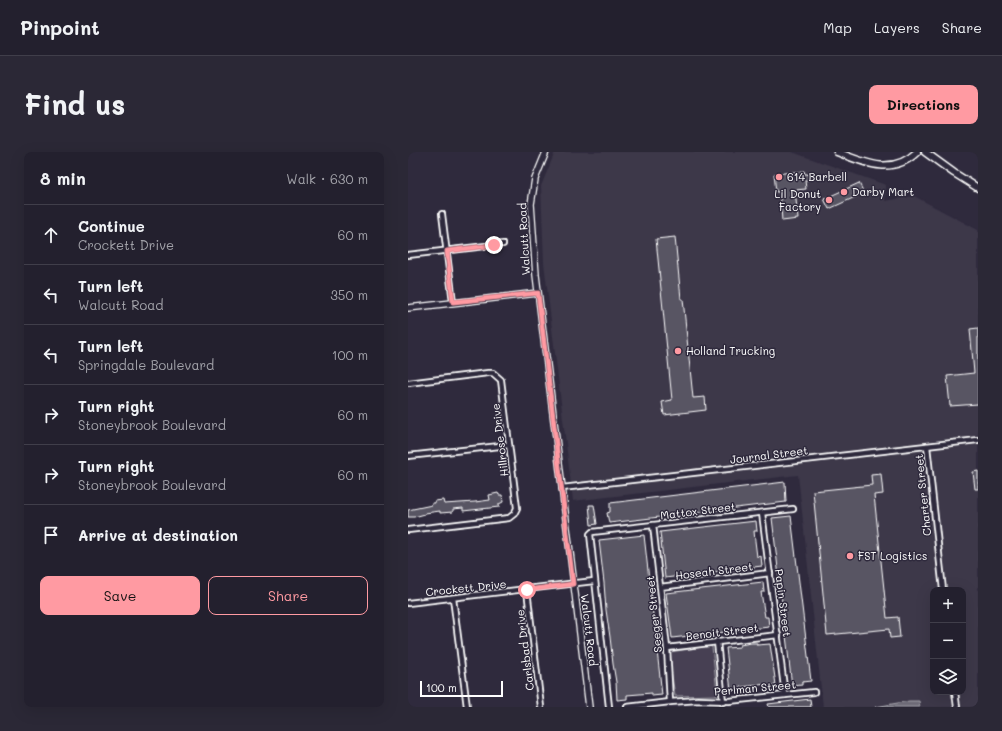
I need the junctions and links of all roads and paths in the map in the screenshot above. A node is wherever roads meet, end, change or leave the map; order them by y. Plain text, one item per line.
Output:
1 (546, 152) edge
2 (837, 152) edge
3 (917, 152) edge
4 (925, 152) edge
5 (978, 188) edge
6 (442, 214) dead end
7 (503, 244) dead end
8 (447, 251) junction
9 (408, 255) edge
10 (538, 293) junction
11 (453, 302) junction
12 (408, 308) edge
13 (408, 383) edge
14 (978, 440) edge
15 (509, 445) junction
16 (927, 446) junction
17 (408, 456) edge
18 (562, 488) junction
19 (793, 509) dead end
20 (762, 512) junction
21 (653, 525) junction
22 (408, 530) edge
23 (770, 573) junction
24 (594, 581) junction
25 (573, 584) junction
26 (660, 587) junction
27 (943, 587) edge
28 (527, 590) junction
29 (453, 598) junction
30 (408, 603) edge
31 (778, 634) junction
32 (717, 641) junction
33 (667, 648) junction
34 (814, 692) dead end
35 (785, 695) junction
36 (955, 695) edge
37 (670, 702) junction
38 (723, 702) junction
39 (467, 707) edge
40 (541, 707) edge
41 (588, 707) edge
42 (609, 707) edge
43 (627, 707) edge
44 (957, 707) edge

1 - 10 street, Walcutt Road
2 - 3 main road
4 - 5 main road
6 - 8 street
7 - 8 street
8 - 9 street
8 - 11 street
10 - 11 street
10 - 18 street, Walcutt Road
11 - 12 street
13 - 15 street, Hillrose Drive
14 - 16 street, Journal Street
15 - 17 street
15 - 22 street, Hillrose Drive
16 - 18 street, Journal Street
16 - 27 street, Charter Street
18 - 25 street, Walcutt Road
19 - 20 street, Mattox Street
20 - 21 street, Mattox Street
20 - 23 street, Papin Street
21 - 24 street, Mattox Street
21 - 26 street, Seeger Street
23 - 26 street, Hoseah Street
23 - 31 street, Papin Street
24 - 25 street, Crockett Drive
24 - 42 street
25 - 28 street, Crockett Drive
25 - 41 street, Walcutt Road
26 - 33 street, Seeger Street
28 - 29 street, Crockett Drive
28 - 40 street, Carlsbad Drive
29 - 30 street, Crockett Drive
29 - 39 street
31 - 32 street, Benoit Street
31 - 35 street, Papin Street
32 - 33 street, Benoit Street
32 - 38 street
33 - 37 street, Seeger Street
34 - 35 street, Perlman Street
35 - 38 street, Perlman Street
36 - 44 street
37 - 38 street, Perlman Street
37 - 43 street, Perlman Street

